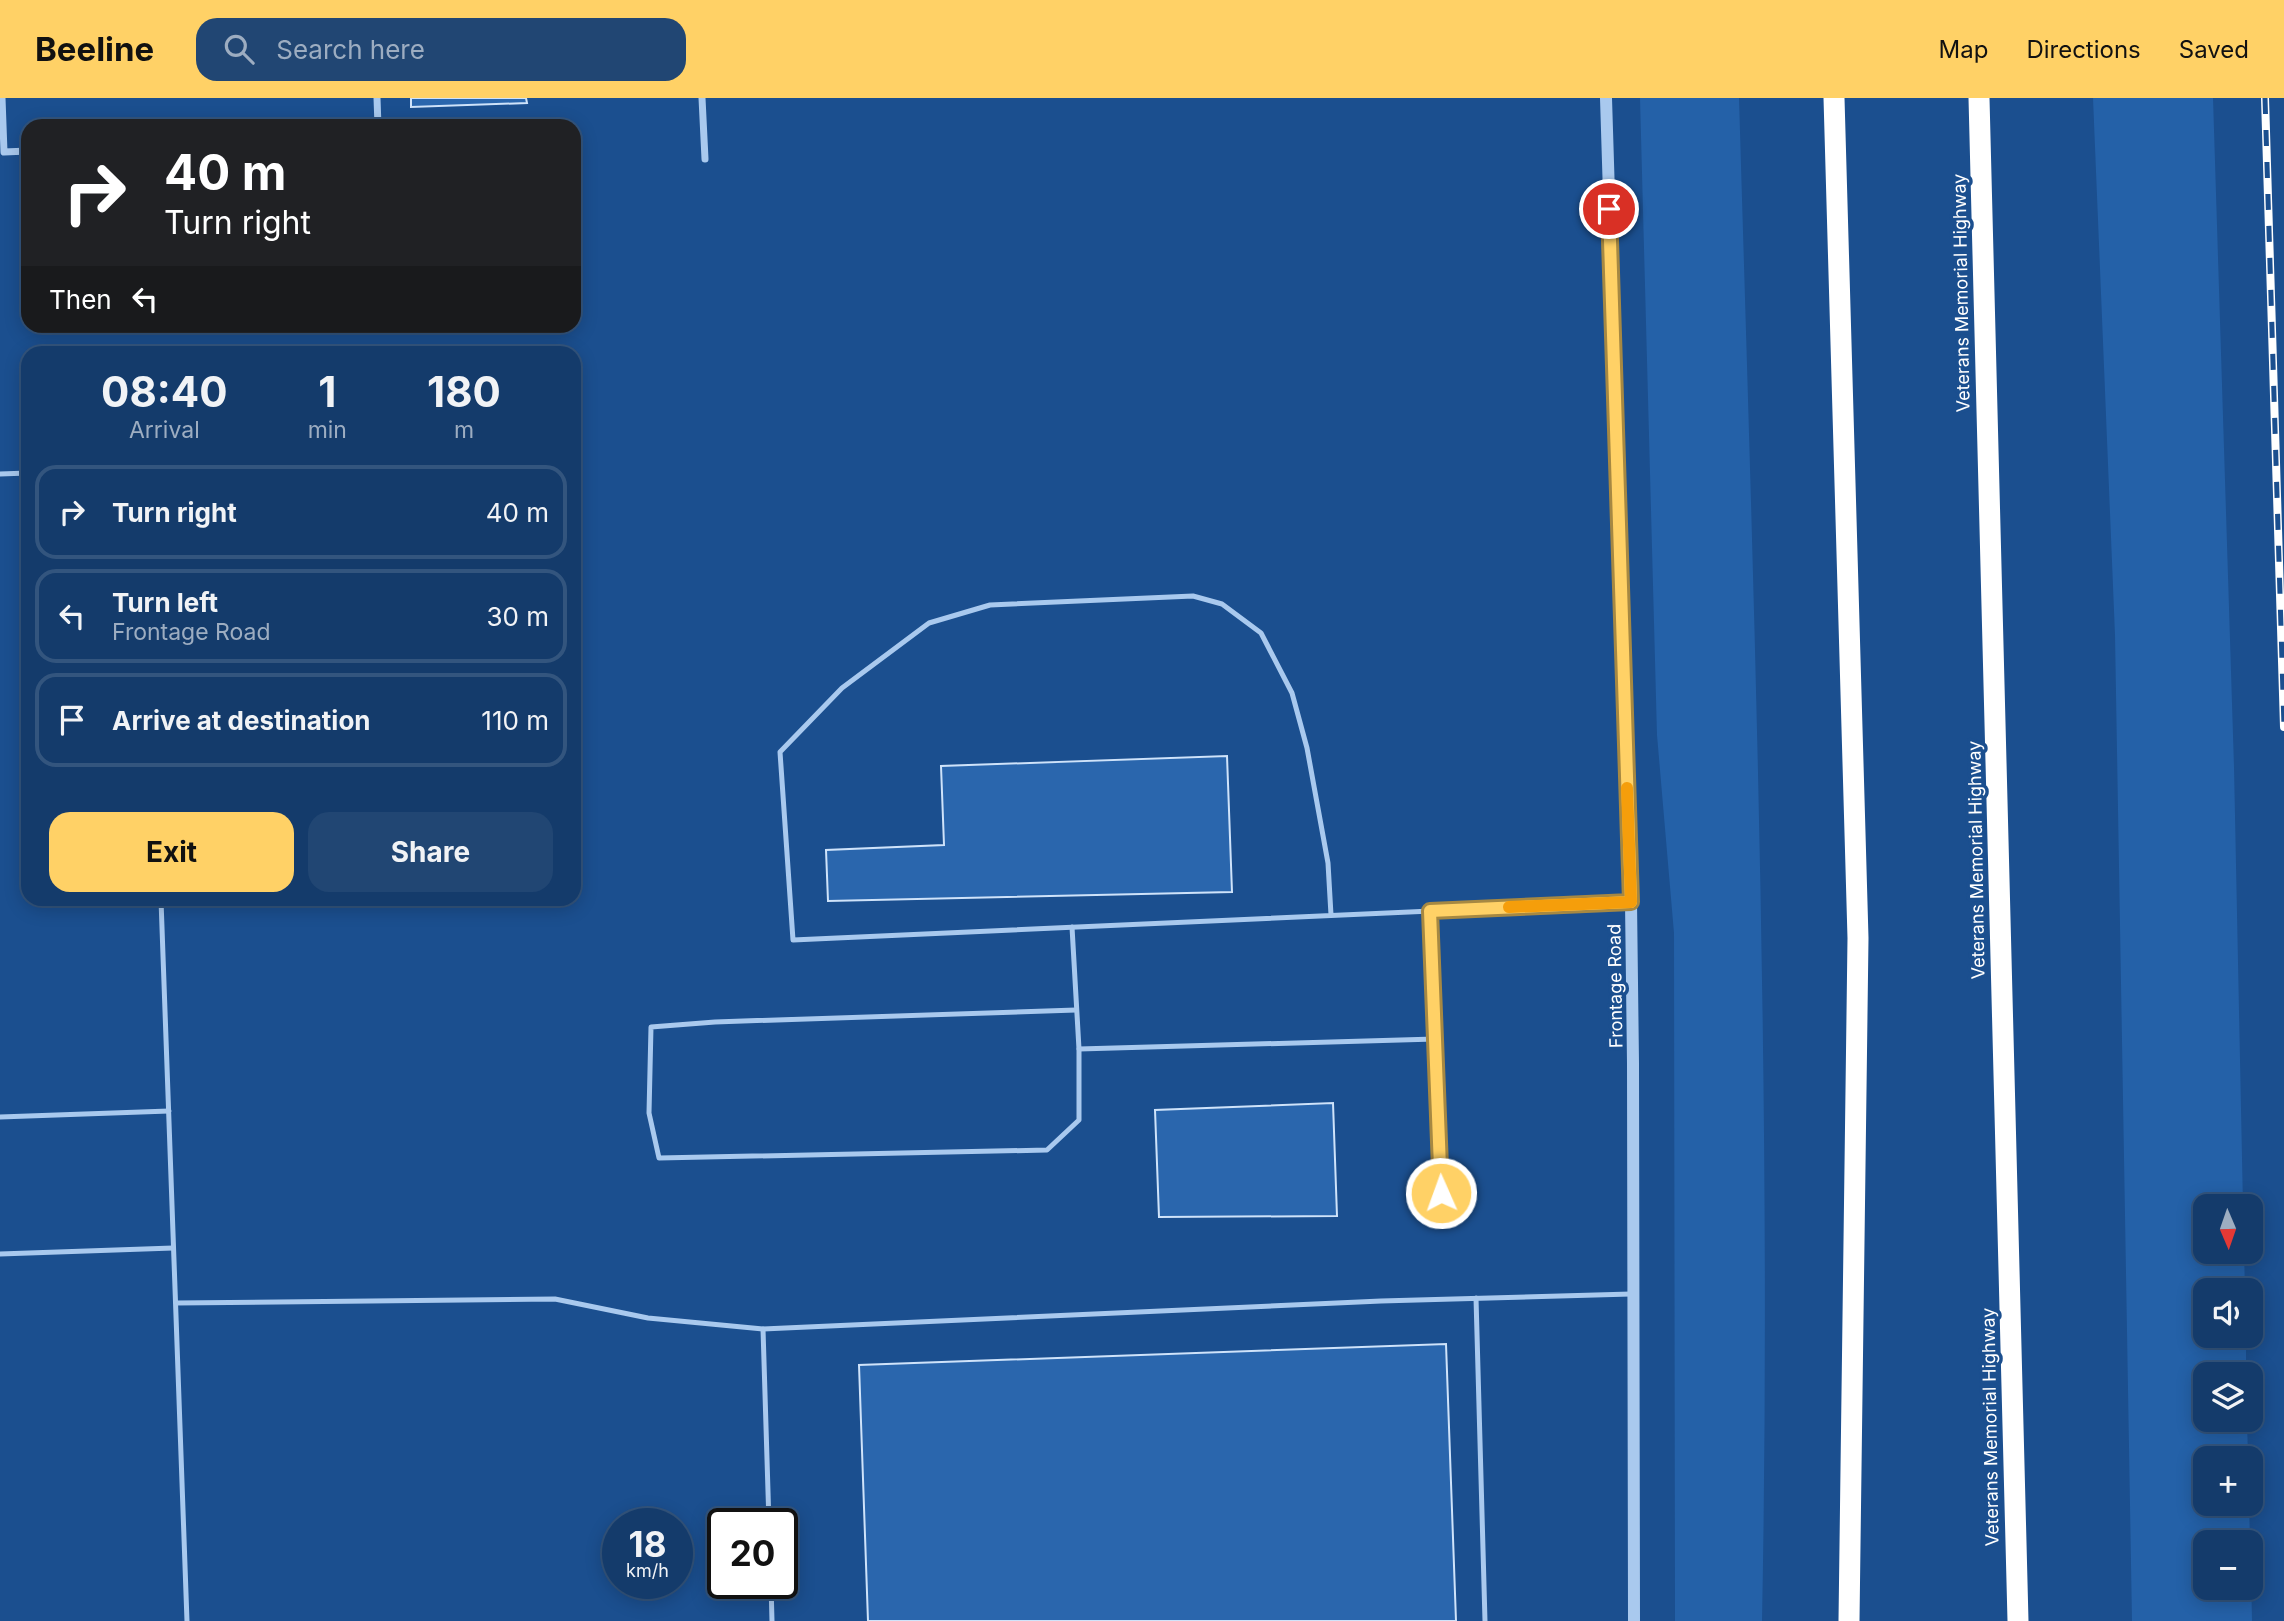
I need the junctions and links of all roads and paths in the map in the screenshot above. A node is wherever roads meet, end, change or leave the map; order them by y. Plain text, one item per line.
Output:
1 (2, 98) edge
2 (377, 98) edge
3 (702, 98) edge
4 (1606, 98) edge
5 (1834, 98) edge
6 (1979, 98) edge
7 (378, 119) edge
8 (21, 151) edge
9 (705, 159) dead end
10 (21, 473) edge
11 (0, 474) edge
12 (1631, 902) junction
13 (161, 906) edge
14 (1430, 911) junction
15 (1331, 915) junction
16 (1072, 927) junction
17 (1076, 1010) junction
18 (1436, 1039) junction
19 (1079, 1049) junction
20 (169, 1111) junction
21 (0, 1117) edge
22 (1442, 1219) dead end
23 (173, 1248) junction
24 (0, 1254) edge
25 (1634, 1293) junction
26 (1476, 1298) junction
27 (176, 1303) junction
28 (763, 1329) junction
29 (769, 1508) edge
30 (771, 1599) edge
31 (187, 1621) edge
32 (772, 1621) edge
33 (1485, 1621) edge
34 (1634, 1621) edge
35 (1849, 1621) edge
36 (2018, 1621) edge

1 - 8 street
2 - 7 street
3 - 9 street
4 - 12 street, Frontage Road
5 - 35 highway
6 - 36 highway, Veterans Memorial Highway
10 - 11 lane
12 - 14 lane
12 - 25 street, Frontage Road
13 - 20 lane
14 - 15 lane
14 - 18 lane
15 - 16 lane
15 - 16 lane
16 - 17 lane
17 - 19 lane
17 - 19 lane
18 - 19 lane
18 - 22 lane
20 - 21 lane
20 - 23 lane
23 - 24 lane
23 - 27 lane
25 - 26 lane
25 - 34 street, Frontage Road
26 - 28 lane
26 - 33 lane
27 - 28 lane
27 - 31 lane
28 - 29 lane
30 - 32 lane

